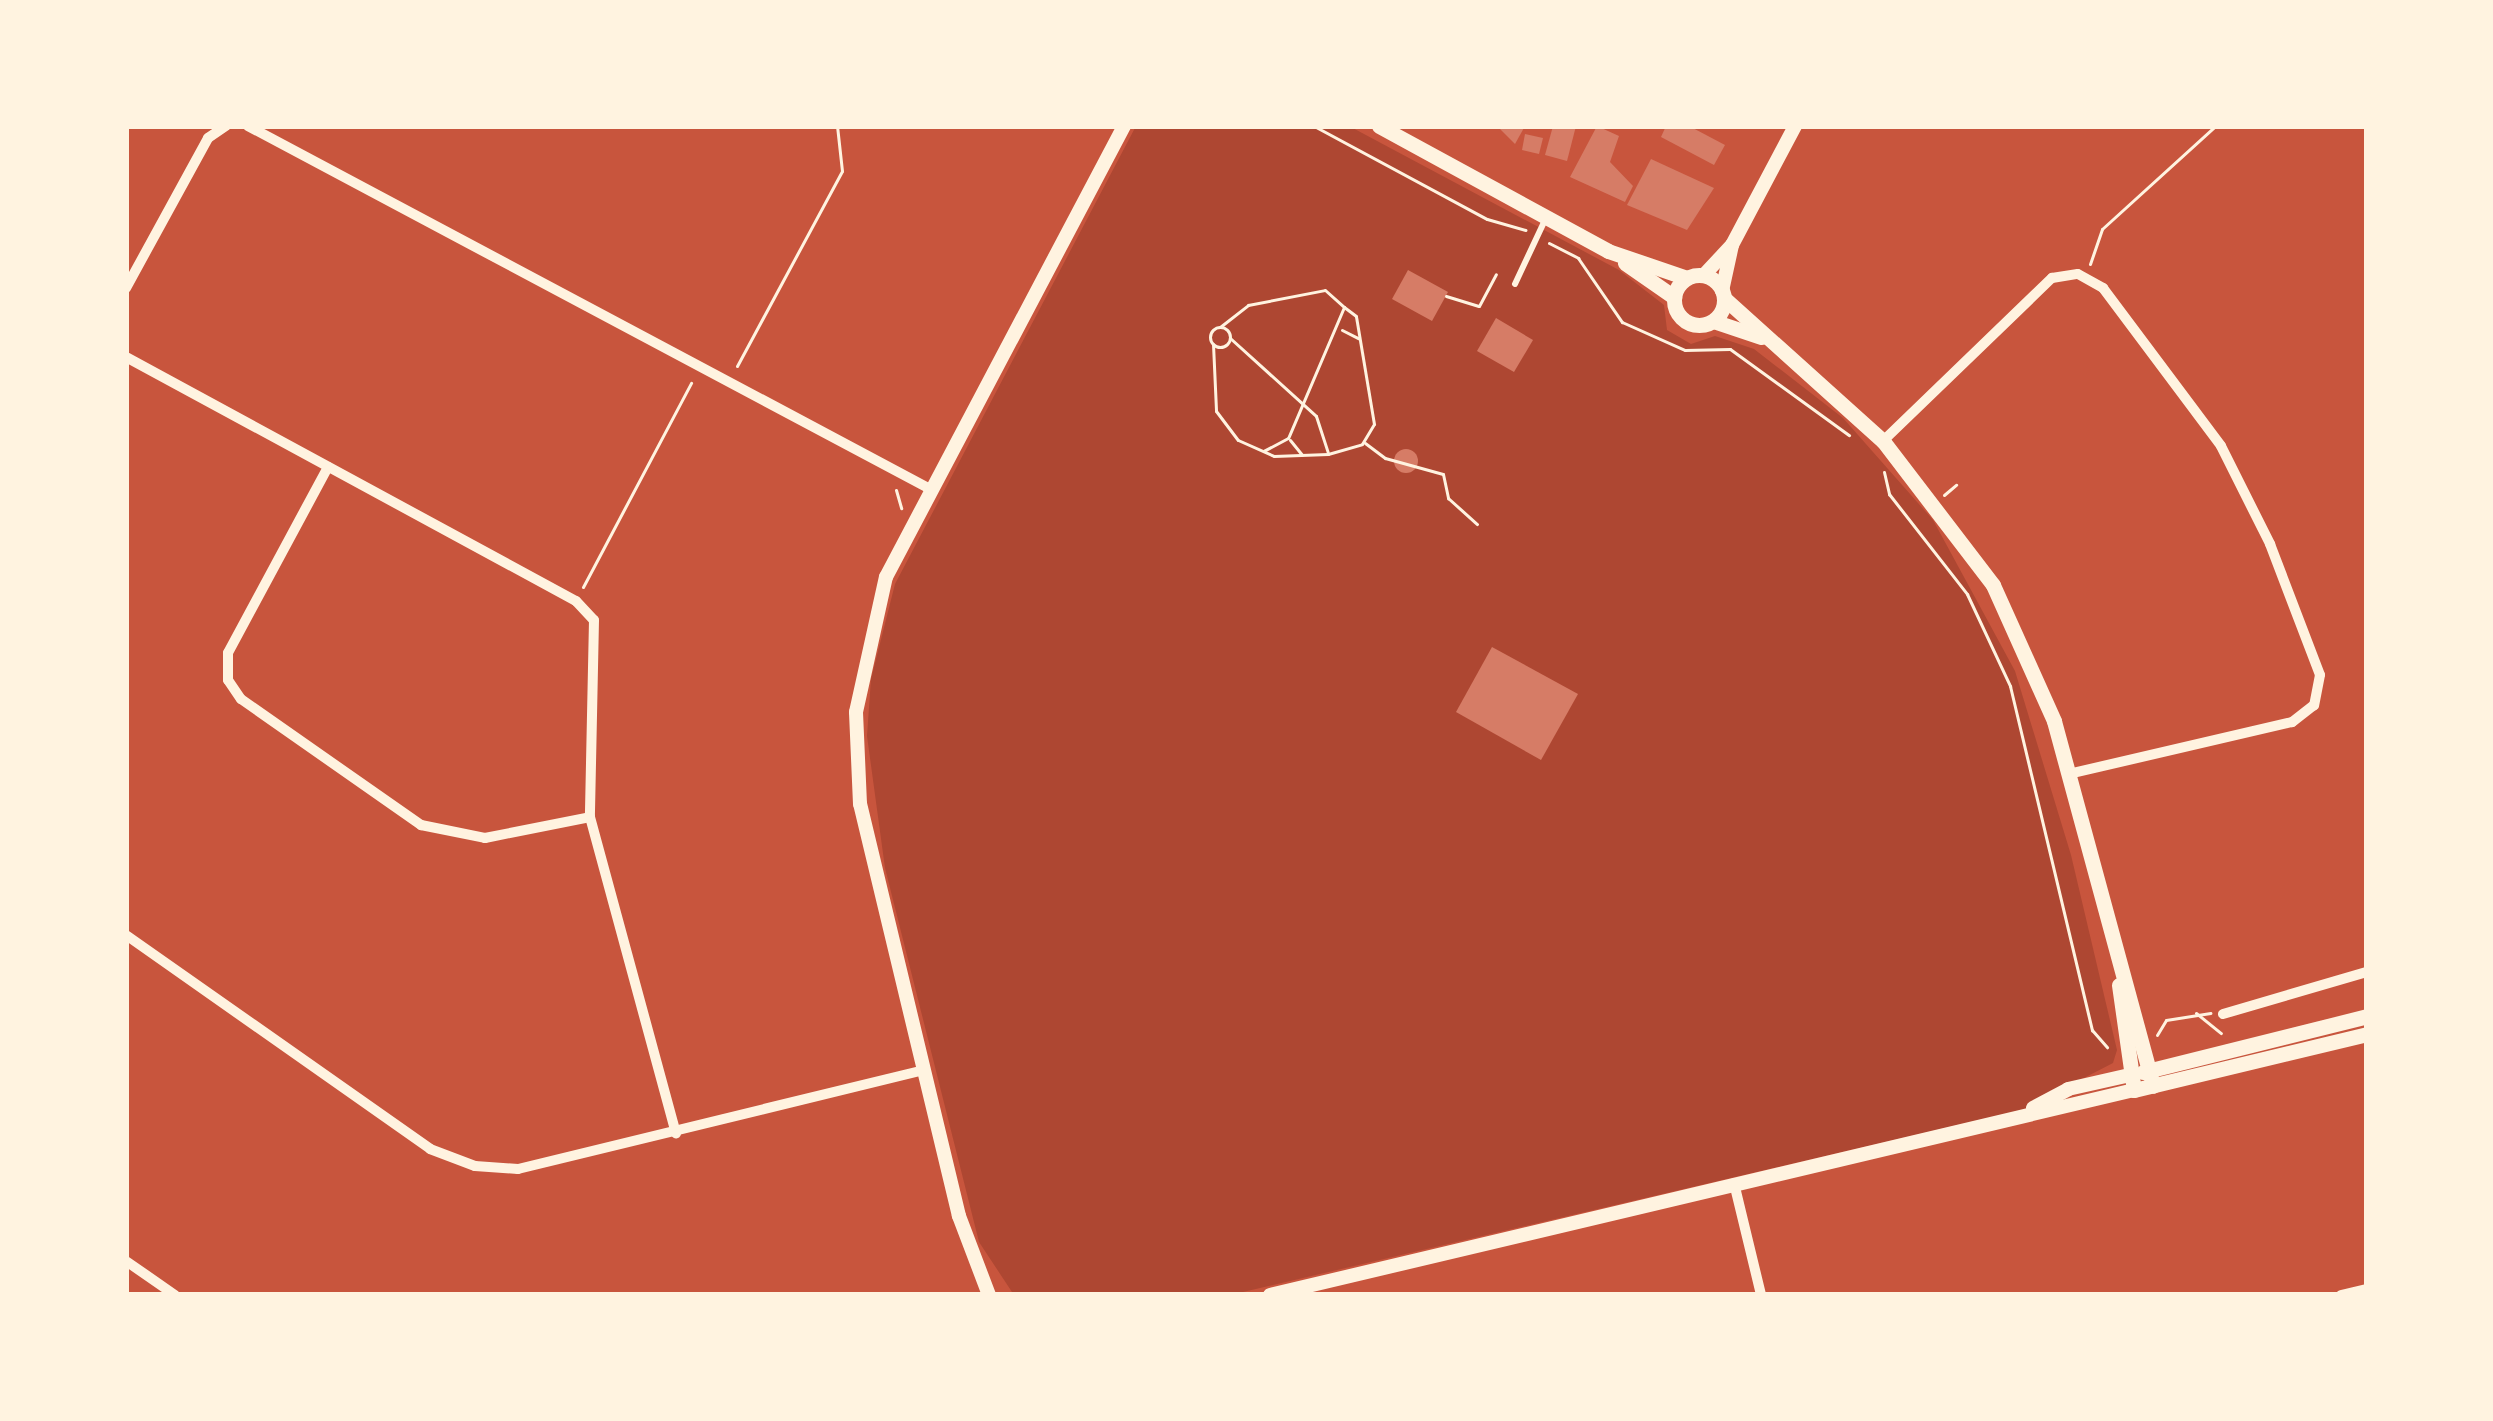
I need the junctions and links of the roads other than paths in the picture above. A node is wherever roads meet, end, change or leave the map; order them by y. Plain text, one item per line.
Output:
1 (226, 126) edge
2 (248, 126) edge
3 (1124, 126) edge
4 (1379, 126) edge
5 (1795, 126) edge
6 (1545, 220) junction
7 (1732, 245) junction
8 (1608, 251) junction
9 (1695, 277) junction
10 (1515, 284) dead end
11 (126, 288) edge
12 (1723, 294) junction
13 (1674, 297) junction
14 (1713, 321) junction
15 (1764, 338) junction
16 (126, 357) edge
17 (1883, 441) junction
18 (328, 467) junction
19 (930, 489) junction
20 (2069, 774) junction
21 (590, 817) junction
22 (126, 935) edge
23 (2367, 972) edge
24 (2120, 982) junction
25 (2223, 1013) dead end
26 (2367, 1016) edge
27 (2367, 1034) edge
28 (922, 1070) junction
29 (2151, 1078) junction
30 (2132, 1082) junction
31 (676, 1134) junction
32 (1734, 1183) junction
33 (126, 1261) edge
34 (982, 1276) junction
35 (2367, 1288) edge
36 (175, 1295) edge
37 (989, 1295) edge
38 (1005, 1295) edge
39 (1270, 1295) edge
40 (1761, 1295) edge
41 (2341, 1295) edge

1 - 11 street
2 - 19 street
3 - 19 street
4 - 6 main road
5 - 7 street
6 - 8 main road
6 - 10 lane
7 - 9 street
7 - 12 street
8 - 9 main road
8 - 13 main road
9 - 12 main road
9 - 13 main road
12 - 14 main road
12 - 15 main road
13 - 14 main road
14 - 15 main road
15 - 17 main road
16 - 18 street
17 - 20 main road
17 - 20 street
18 - 21 street
18 - 21 street
19 - 28 street
20 - 24 main road
21 - 31 street
22 - 31 street
23 - 25 street
24 - 29 main road
24 - 30 main road
26 - 29 main road
27 - 29 main road
28 - 31 street
28 - 34 street
29 - 30 main road
30 - 32 street
32 - 39 street
32 - 40 street
33 - 36 street
34 - 37 street
34 - 38 street
35 - 41 street

